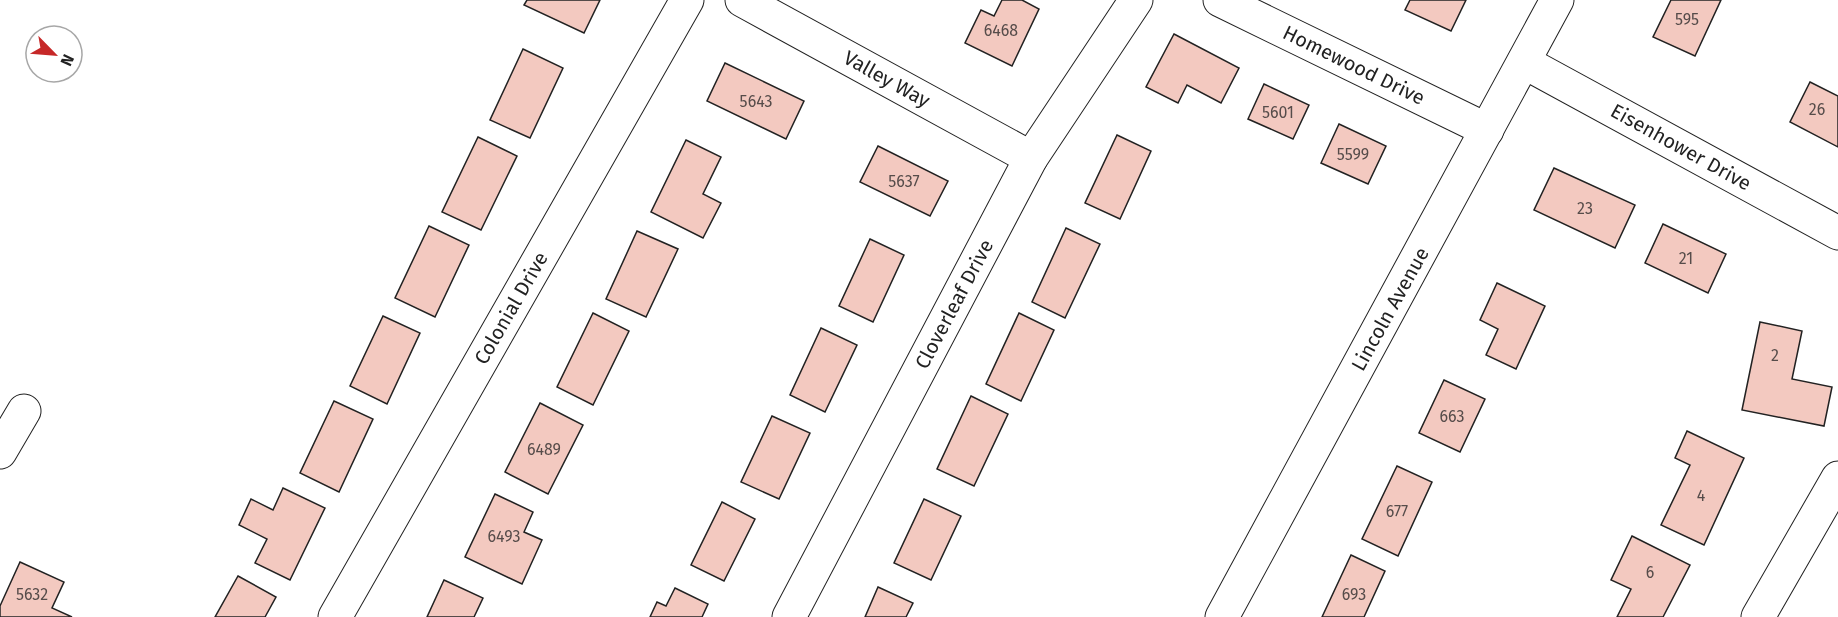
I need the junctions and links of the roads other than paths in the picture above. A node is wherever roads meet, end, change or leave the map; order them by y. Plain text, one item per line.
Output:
1 (687, 0) edge
2 (742, 0) edge
3 (1136, 0) edge
4 (1220, 0) edge
5 (1557, 0) edge
6 (1524, 62) junction
7 (1487, 130) junction
8 (1031, 158) junction
9 (1838, 233) edge
10 (24, 411) dead end
11 (0, 452) edge
12 (1838, 478) edge
13 (335, 617) edge
14 (789, 617) edge
15 (1222, 617) edge
16 (1758, 617) edge

1 - 13 street, Colonial Drive
2 - 8 street, Valley Way
3 - 8 street, Cloverleaf Drive
4 - 7 street, Homewood Drive
5 - 6 street, Lincoln Avenue
6 - 7 street, Lincoln Avenue
6 - 9 street, Eisenhower Drive
7 - 15 street, Lincoln Avenue
8 - 14 street, Cloverleaf Drive
10 - 11 street
12 - 16 street

